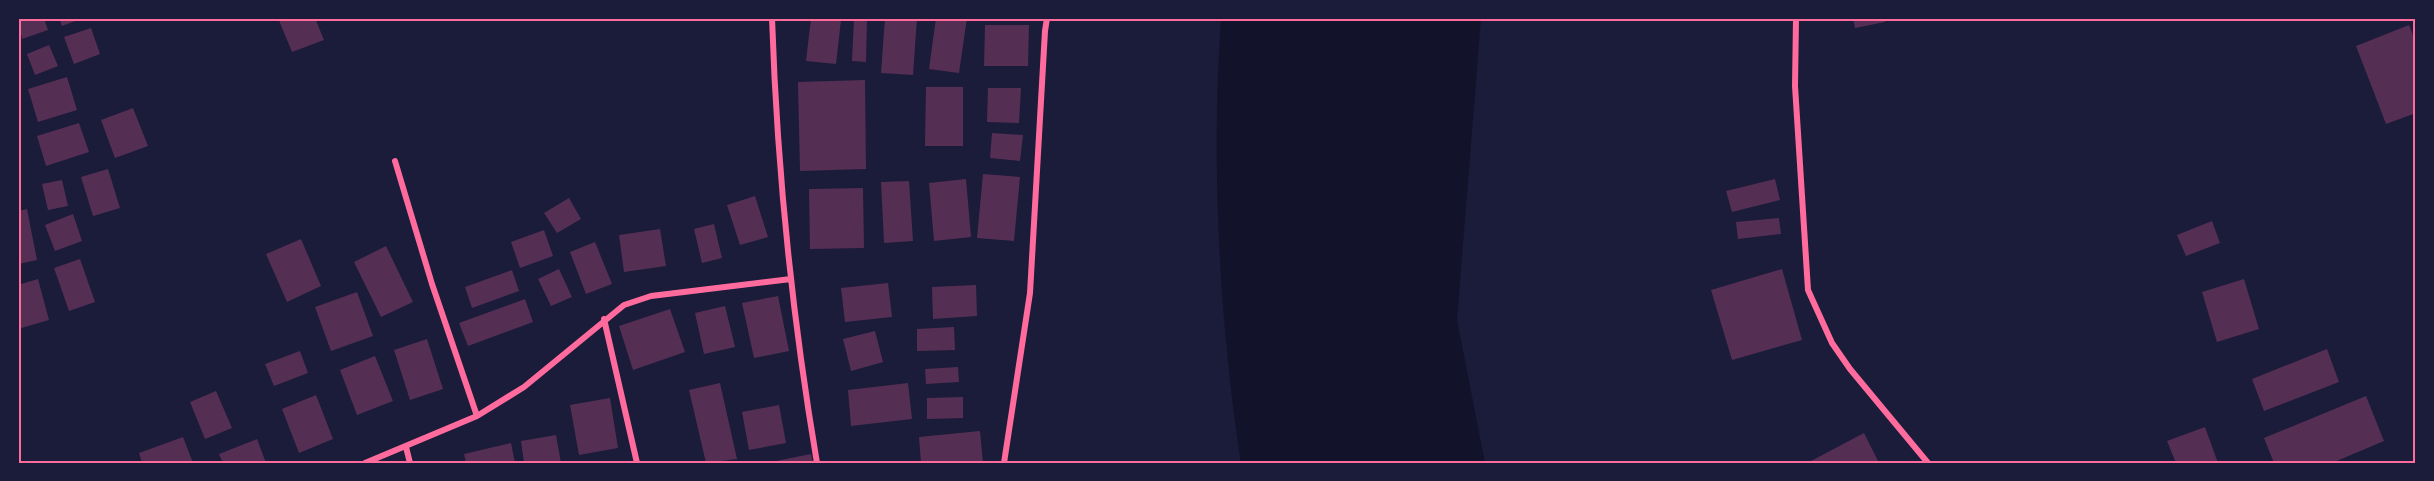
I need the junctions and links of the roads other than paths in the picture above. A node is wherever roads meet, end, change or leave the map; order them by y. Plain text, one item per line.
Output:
1 (771, 18) edge
2 (1047, 18) edge
3 (1796, 18) edge
4 (395, 161) dead end
5 (791, 279) junction
6 (604, 319) junction
7 (477, 416) junction
8 (406, 447) junction
9 (365, 463) edge
10 (410, 463) edge
11 (637, 463) edge
12 (817, 463) edge
13 (1004, 463) edge
14 (1928, 463) edge

1 - 5 street
2 - 13 street
3 - 14 street
4 - 7 street
5 - 6 street
5 - 12 street
6 - 7 street
6 - 11 street
7 - 8 street
8 - 9 street
8 - 10 street

